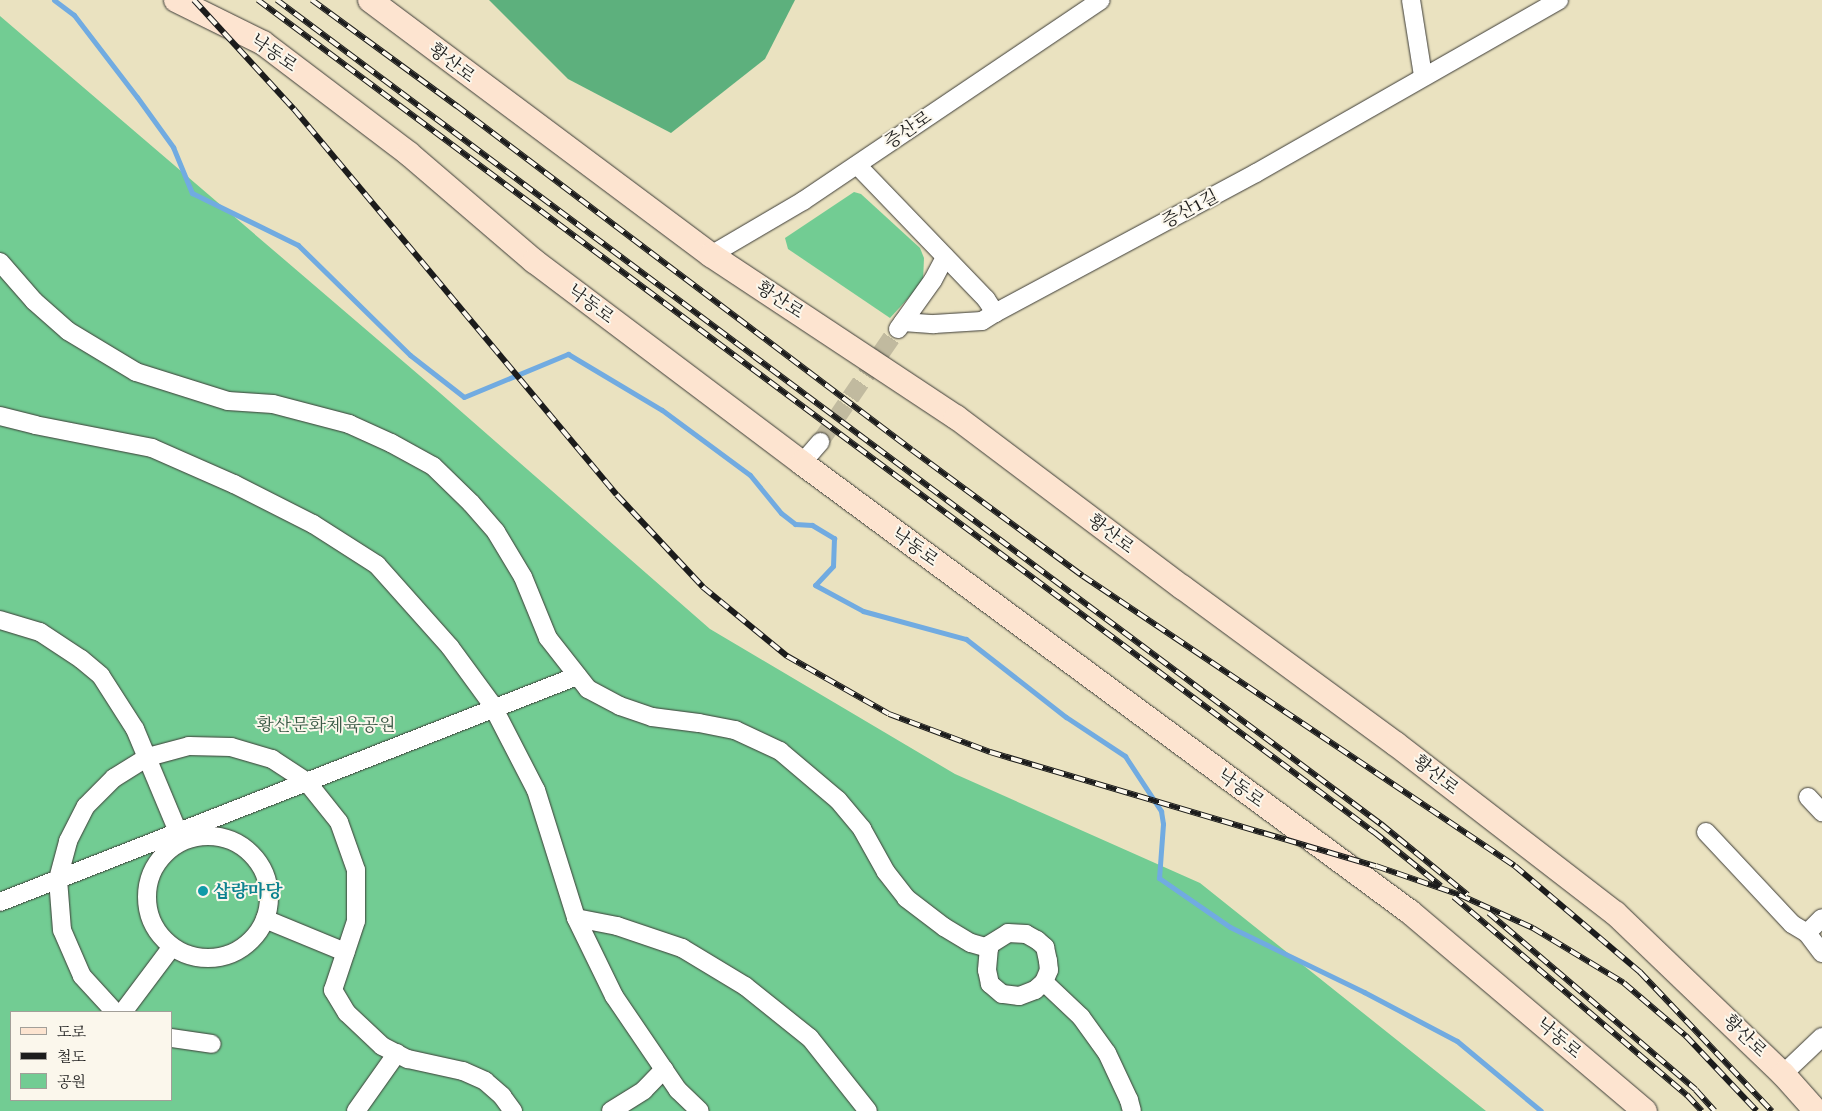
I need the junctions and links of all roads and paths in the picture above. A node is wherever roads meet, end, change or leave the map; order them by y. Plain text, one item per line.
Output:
1 (176, 0) edge
2 (370, 0) edge
3 (1101, 0) edge
4 (1411, 0) edge
5 (1559, 0) edge
6 (1423, 76) junction
7 (857, 164) junction
8 (711, 255) junction
9 (945, 257) junction
10 (0, 262) edge
11 (995, 313) junction
12 (0, 416) edge
13 (820, 442) tunnel mouth
14 (802, 463) junction
15 (0, 620) edge
16 (577, 676) junction
17 (494, 708) junction
18 (148, 757) junction
19 (307, 782) junction
20 (1808, 797) dead end
21 (1822, 812) edge
22 (178, 832) junction
23 (1706, 832) dead end
24 (58, 879) junction
25 (0, 902) edge
26 (576, 918) junction
27 (1822, 918) edge
28 (266, 919) junction
29 (1807, 933) junction
30 (170, 948) junction
31 (988, 948) junction
32 (344, 952) junction
33 (1822, 954) edge
34 (1044, 982) junction
35 (114, 1011) edge
36 (124, 1011) edge
37 (172, 1038) edge
38 (1822, 1038) edge
39 (212, 1044) dead end
40 (397, 1054) junction
41 (664, 1069) junction
42 (1783, 1074) junction
43 (356, 1111) edge
44 (513, 1111) edge
45 (611, 1111) edge
46 (700, 1111) edge
47 (868, 1111) edge
48 (1132, 1111) edge
49 (1645, 1111) edge
50 (1816, 1111) edge

1 - 14 street, 낙동로
2 - 8 street, 황산로
3 - 7 street, 증산로
4 - 6 street
5 - 6 street, 증산1길
6 - 11 street, 증산1길
7 - 8 street, 증산로
7 - 9 street
8 - 42 street, 황산로
9 - 11 street
9 - 11 street, 증산1길
10 - 16 street
12 - 17 street
13 - 14 street
14 - 49 street, 낙동로
15 - 18 street
16 - 17 street
16 - 31 street
17 - 19 street
17 - 26 street
18 - 19 street
18 - 22 street
18 - 24 street
19 - 22 street
19 - 32 street
20 - 21 street
22 - 24 street
23 - 29 street
24 - 25 street
24 - 35 street
26 - 41 street
26 - 47 street
27 - 29 street
28 - 30 street
28 - 30 street
28 - 32 street
29 - 33 street
30 - 36 street
31 - 34 street
31 - 34 street
32 - 40 street
34 - 48 street
37 - 39 street
38 - 42 street
40 - 43 street
40 - 44 street
41 - 45 street
41 - 46 street
42 - 50 street, 황산로

